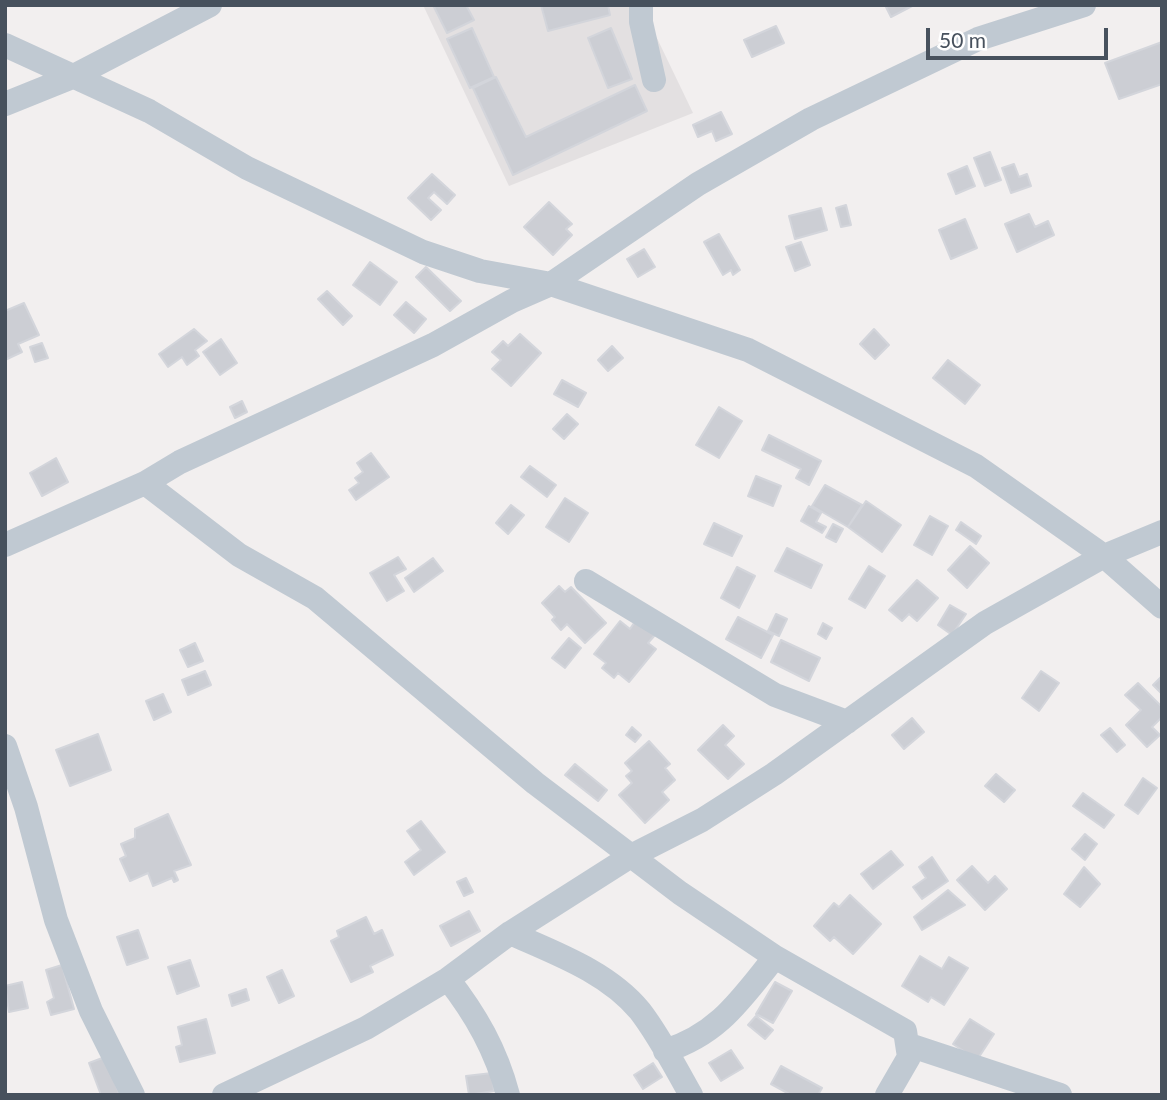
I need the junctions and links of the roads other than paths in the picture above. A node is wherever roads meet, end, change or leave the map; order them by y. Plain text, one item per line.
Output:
1 (210, 5) edge
2 (641, 5) edge
3 (1082, 6) edge
4 (5, 45) edge
5 (72, 77) junction
6 (654, 80) dead end
7 (5, 104) edge
8 (551, 284) junction
9 (145, 483) junction
10 (1162, 532) edge
11 (5, 545) edge
12 (1104, 556) junction
13 (586, 581) dead end
14 (1162, 607) edge
15 (847, 722) junction
16 (5, 746) edge
17 (631, 856) junction
18 (510, 933) junction
19 (775, 957) junction
20 (448, 979) junction
21 (909, 1045) junction
22 (665, 1051) junction
23 (132, 1095) edge
24 (224, 1095) edge
25 (508, 1095) edge
26 (691, 1095) edge
27 (887, 1095) edge
28 (1060, 1095) edge

1 - 5 street
2 - 6 street
3 - 8 street
4 - 5 street
5 - 7 street
5 - 8 street
8 - 9 street
8 - 12 street
9 - 11 street
9 - 17 street
10 - 12 street
12 - 14 street
12 - 15 street
13 - 15 street
15 - 17 street
16 - 23 street
17 - 18 street
17 - 19 street
18 - 20 street
18 - 22 street
19 - 21 street
19 - 22 street
20 - 24 street
20 - 25 street
21 - 27 street
21 - 28 street
22 - 26 street

